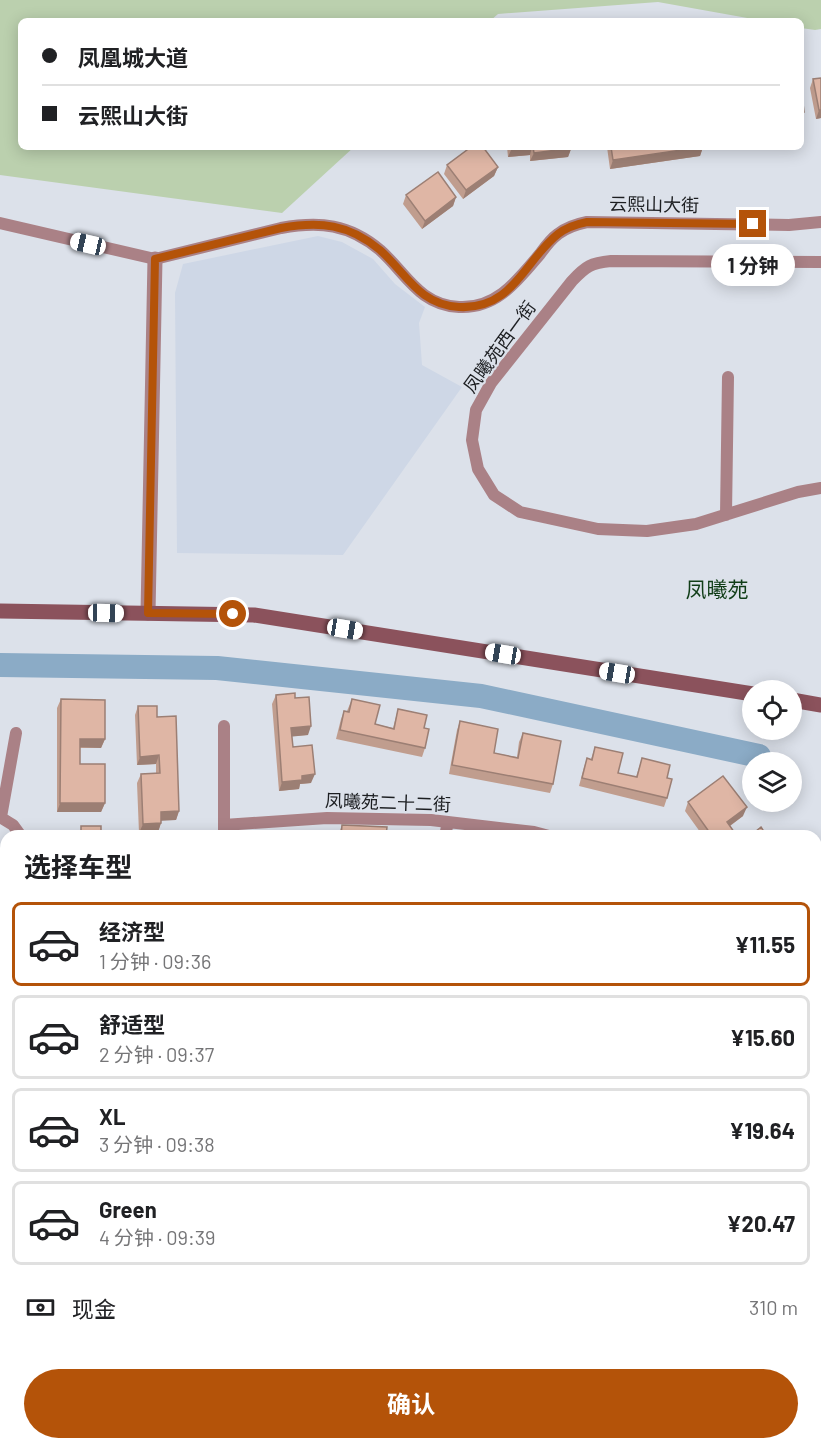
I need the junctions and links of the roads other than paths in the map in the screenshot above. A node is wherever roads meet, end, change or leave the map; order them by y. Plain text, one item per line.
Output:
1 (821, 222) edge
2 (0, 223) edge
3 (155, 259) junction
4 (821, 262) edge
5 (728, 377) dead end
6 (821, 488) edge
7 (726, 515) junction
8 (0, 611) edge
9 (148, 613) junction
10 (742, 692) edge
11 (802, 702) edge
12 (821, 705) edge
13 (224, 726) dead end
14 (16, 733) dead end
15 (1, 817) edge
16 (448, 822) junction
17 (17, 830) edge
18 (224, 830) edge
19 (447, 830) edge
20 (517, 830) edge

1 - 3 lane, 云熙山大街
2 - 3 lane
3 - 9 street
4 - 7 lane, 凤曦苑西一街
5 - 7 lane
6 - 7 lane, 凤曦苑西一街
8 - 9 main road
9 - 10 main road
11 - 12 main road
13 - 18 lane
14 - 15 lane
15 - 17 lane
16 - 18 lane, 凤曦苑二十二街
16 - 19 lane
16 - 20 lane, 凤曦苑二十二街

